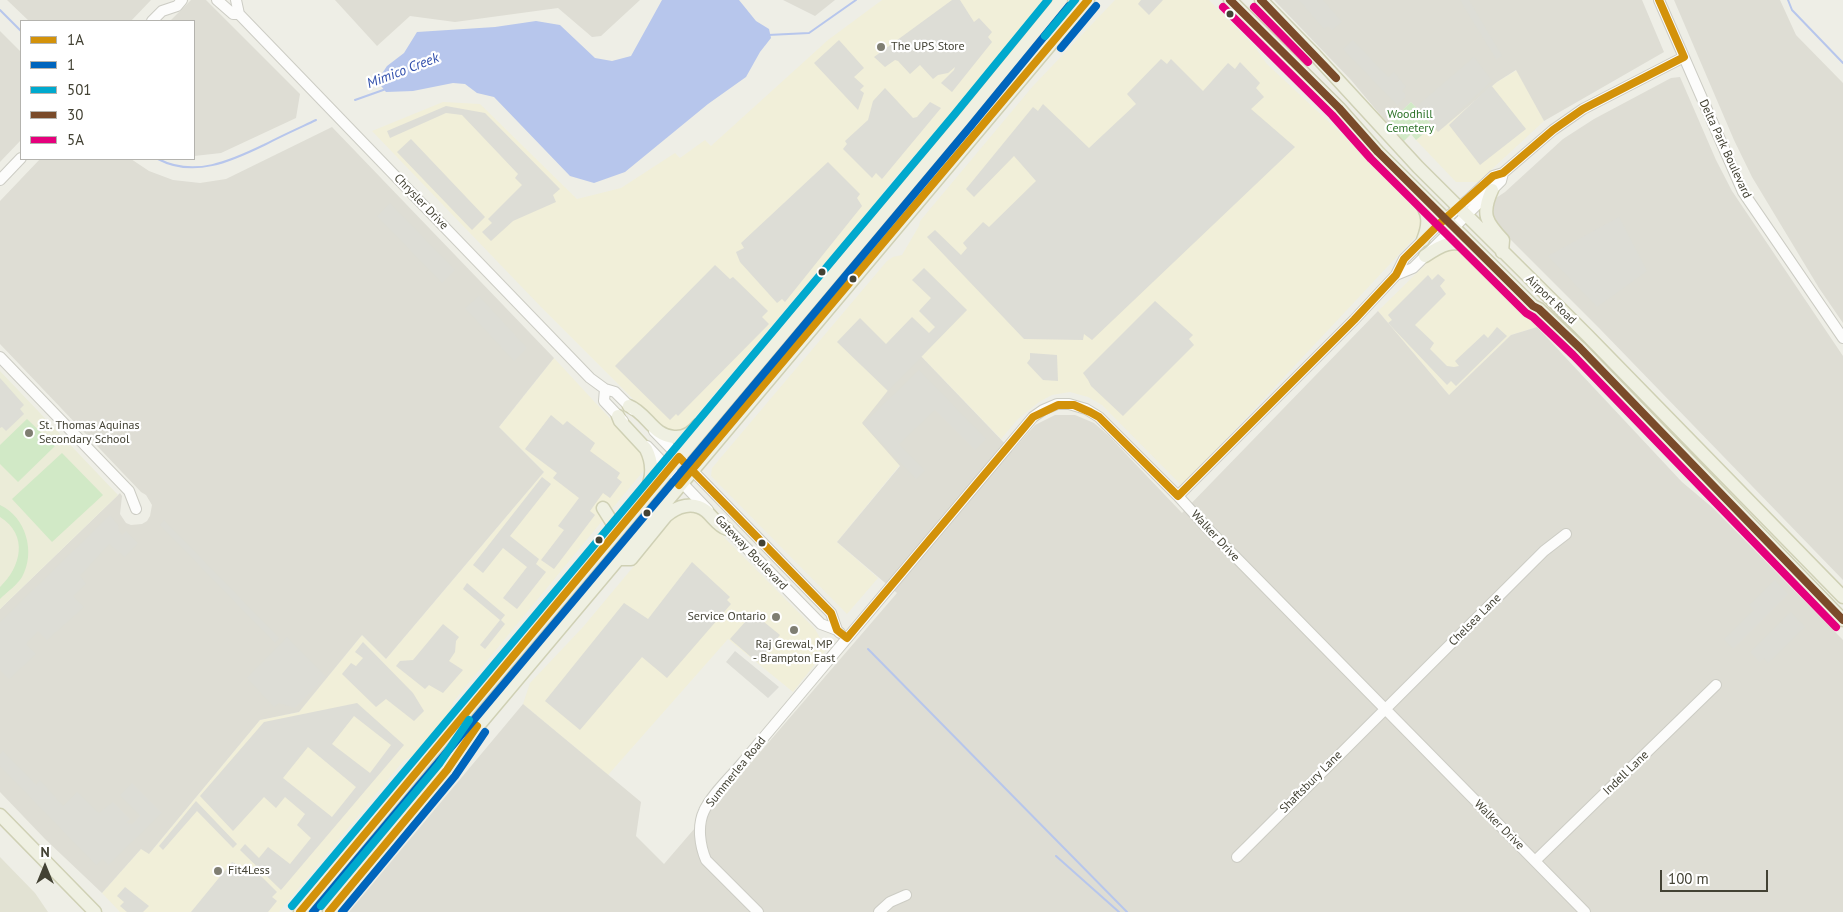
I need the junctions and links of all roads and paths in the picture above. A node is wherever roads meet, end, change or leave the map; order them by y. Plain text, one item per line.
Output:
1 (164, 0) edge
2 (182, 0) edge
3 (218, 0) edge
4 (236, 0) edge
5 (1061, 0) edge
6 (1088, 0) edge
7 (1230, 0) edge
8 (1261, 0) edge
9 (1659, 0) edge
10 (162, 11) junction
11 (239, 14) junction
12 (153, 20) edge
13 (1684, 57) junction
14 (20, 159) edge
15 (1503, 173) junction
16 (0, 180) edge
17 (1408, 181) junction
18 (1492, 190) junction
19 (1462, 212) junction
20 (1450, 223) junction
21 (1423, 240) junction
22 (1502, 252) junction
23 (1425, 256) junction
24 (1484, 257) junction
25 (1396, 276) junction
26 (1843, 338) edge
27 (0, 357) edge
28 (605, 389) junction
29 (725, 402) junction
30 (629, 406) junction
31 (618, 416) junction
32 (679, 457) junction
33 (669, 469) junction
34 (692, 470) junction
35 (682, 482) junction
36 (1178, 496) junction
37 (136, 509) dead end
38 (630, 516) junction
39 (727, 529) junction
40 (1566, 534) dead end
41 (609, 541) junction
42 (618, 559) junction
43 (1843, 597) edge
44 (1843, 620) edge
45 (837, 630) junction
46 (847, 638) junction
47 (1716, 685) dead end
48 (1385, 708) junction
49 (0, 815) edge
50 (1237, 857) dead end
51 (1535, 861) junction
52 (906, 895) dead end
53 (95, 912) edge
54 (300, 912) edge
55 (329, 912) edge
56 (758, 912) edge
57 (879, 912) edge
58 (1585, 912) edge

1 - 10 street
2 - 10 street
3 - 11 street, Chrysler Drive
4 - 11 street
5 - 29 main road
6 - 34 main road
7 - 17 main road, Airport Road
8 - 19 main road, Airport Road
9 - 13 street, Delta Park Boulevard
10 - 12 street
11 - 28 street, Chrysler Drive
13 - 15 street
13 - 26 street, Delta Park Boulevard
14 - 16 street
15 - 18 street
15 - 19 street
17 - 20 main road, Airport Road
17 - 21 main road
18 - 19 street
18 - 22 main road
19 - 20 street
19 - 22 main road, Airport Road
20 - 21 street
20 - 23 street
20 - 24 main road, Airport Road
21 - 25 street
22 - 43 main road, Airport Road
23 - 24 main road
23 - 25 street
24 - 44 main road, Airport Road
25 - 36 street
27 - 37 street
28 - 30 street, Chrysler Drive
28 - 31 street
29 - 30 main road
29 - 32 main road
30 - 32 street, Chrysler Drive
31 - 33 street
31 - 38 main road
32 - 33 main road
32 - 34 street, Chrysler Drive
33 - 35 street, Gateway Boulevard
33 - 38 main road
34 - 35 main road
34 - 45 street, Gateway Boulevard
35 - 39 street, Gateway Boulevard
35 - 42 main road
36 - 46 street, Walker Drive
36 - 48 street, Walker Drive
38 - 41 main road
38 - 41 main road
39 - 42 main road
39 - 45 street, Gateway Boulevard
40 - 48 street, Chelsea Lane
41 - 54 main road
42 - 55 main road
45 - 46 street, Gateway Boulevard
46 - 56 street, Summerlea Road
47 - 51 street, Indell Lane
48 - 50 street, Shaftsbury Lane
48 - 51 street, Walker Drive
49 - 53 main road
51 - 58 street, Walker Drive
52 - 57 street

